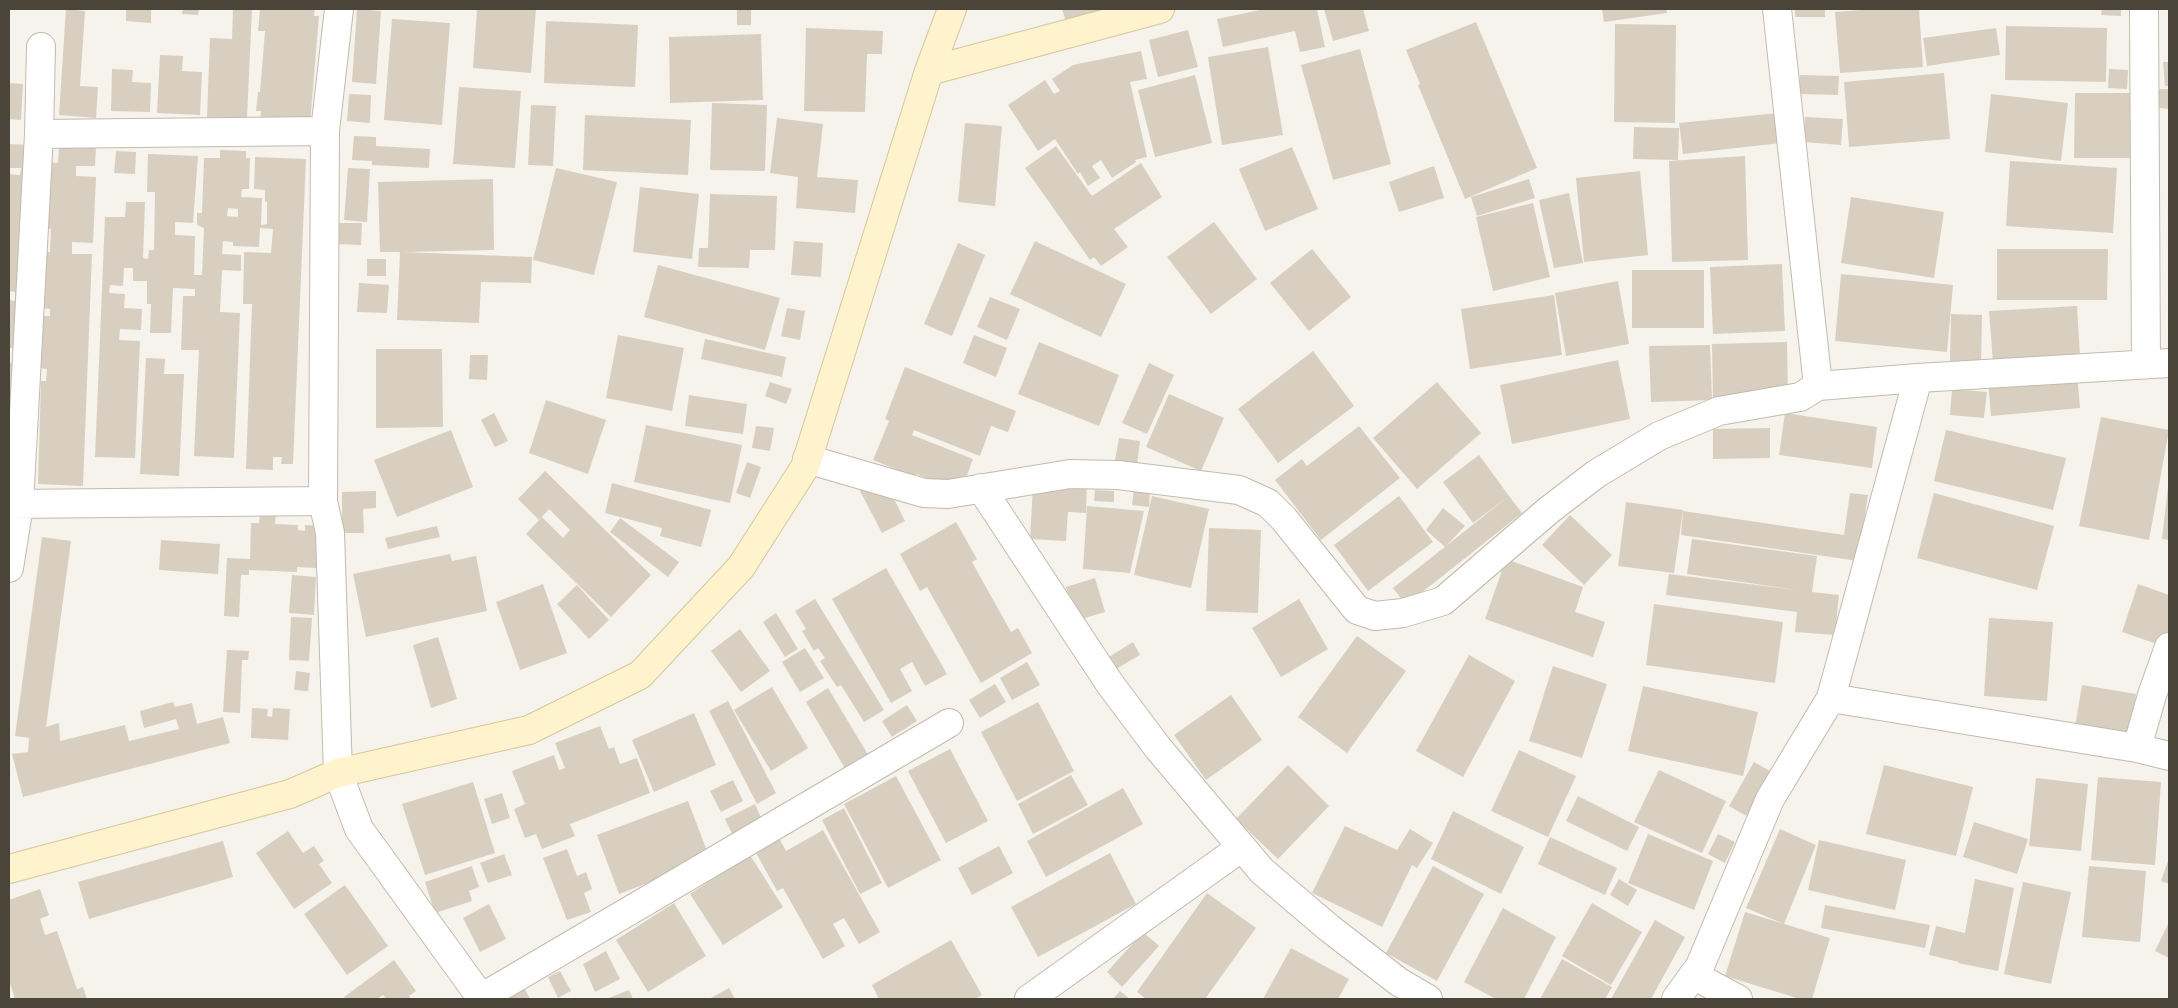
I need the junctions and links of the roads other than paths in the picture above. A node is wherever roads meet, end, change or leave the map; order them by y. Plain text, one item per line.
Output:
1 (339, 9) edge
2 (952, 9) edge
3 (1160, 9) edge
4 (1777, 9) edge
5 (2144, 9) edge
6 (41, 47) dead end
7 (929, 71) junction
8 (324, 131) junction
9 (39, 134) junction
10 (2158, 363) edge
11 (1918, 378) junction
12 (1818, 386) junction
13 (807, 459) junction
14 (981, 488) junction
15 (323, 500) junction
16 (14, 504) edge
17 (9, 568) edge
18 (2169, 647) edge
19 (1831, 698) junction
20 (949, 724) dead end
21 (2137, 748) junction
22 (2169, 756) edge
23 (338, 773) junction
24 (1242, 847) junction
25 (9, 869) edge
26 (1693, 975) junction
27 (482, 999) edge
28 (1029, 999) edge
29 (1428, 999) edge
30 (1676, 999) edge
31 (1738, 999) edge

1 - 8 street
2 - 7 main road
3 - 7 main road
4 - 12 street
5 - 10 street
6 - 9 street
7 - 13 main road
8 - 9 street
8 - 15 street
9 - 16 street
10 - 11 street
11 - 12 street
11 - 19 street
12 - 14 street
13 - 14 street
13 - 23 main road
14 - 24 street
15 - 16 street
15 - 23 street
16 - 17 street
18 - 21 street
19 - 21 street
19 - 26 street
20 - 27 street
21 - 22 street
23 - 25 main road
23 - 27 street
24 - 28 street
24 - 29 street
26 - 30 street
26 - 31 street

